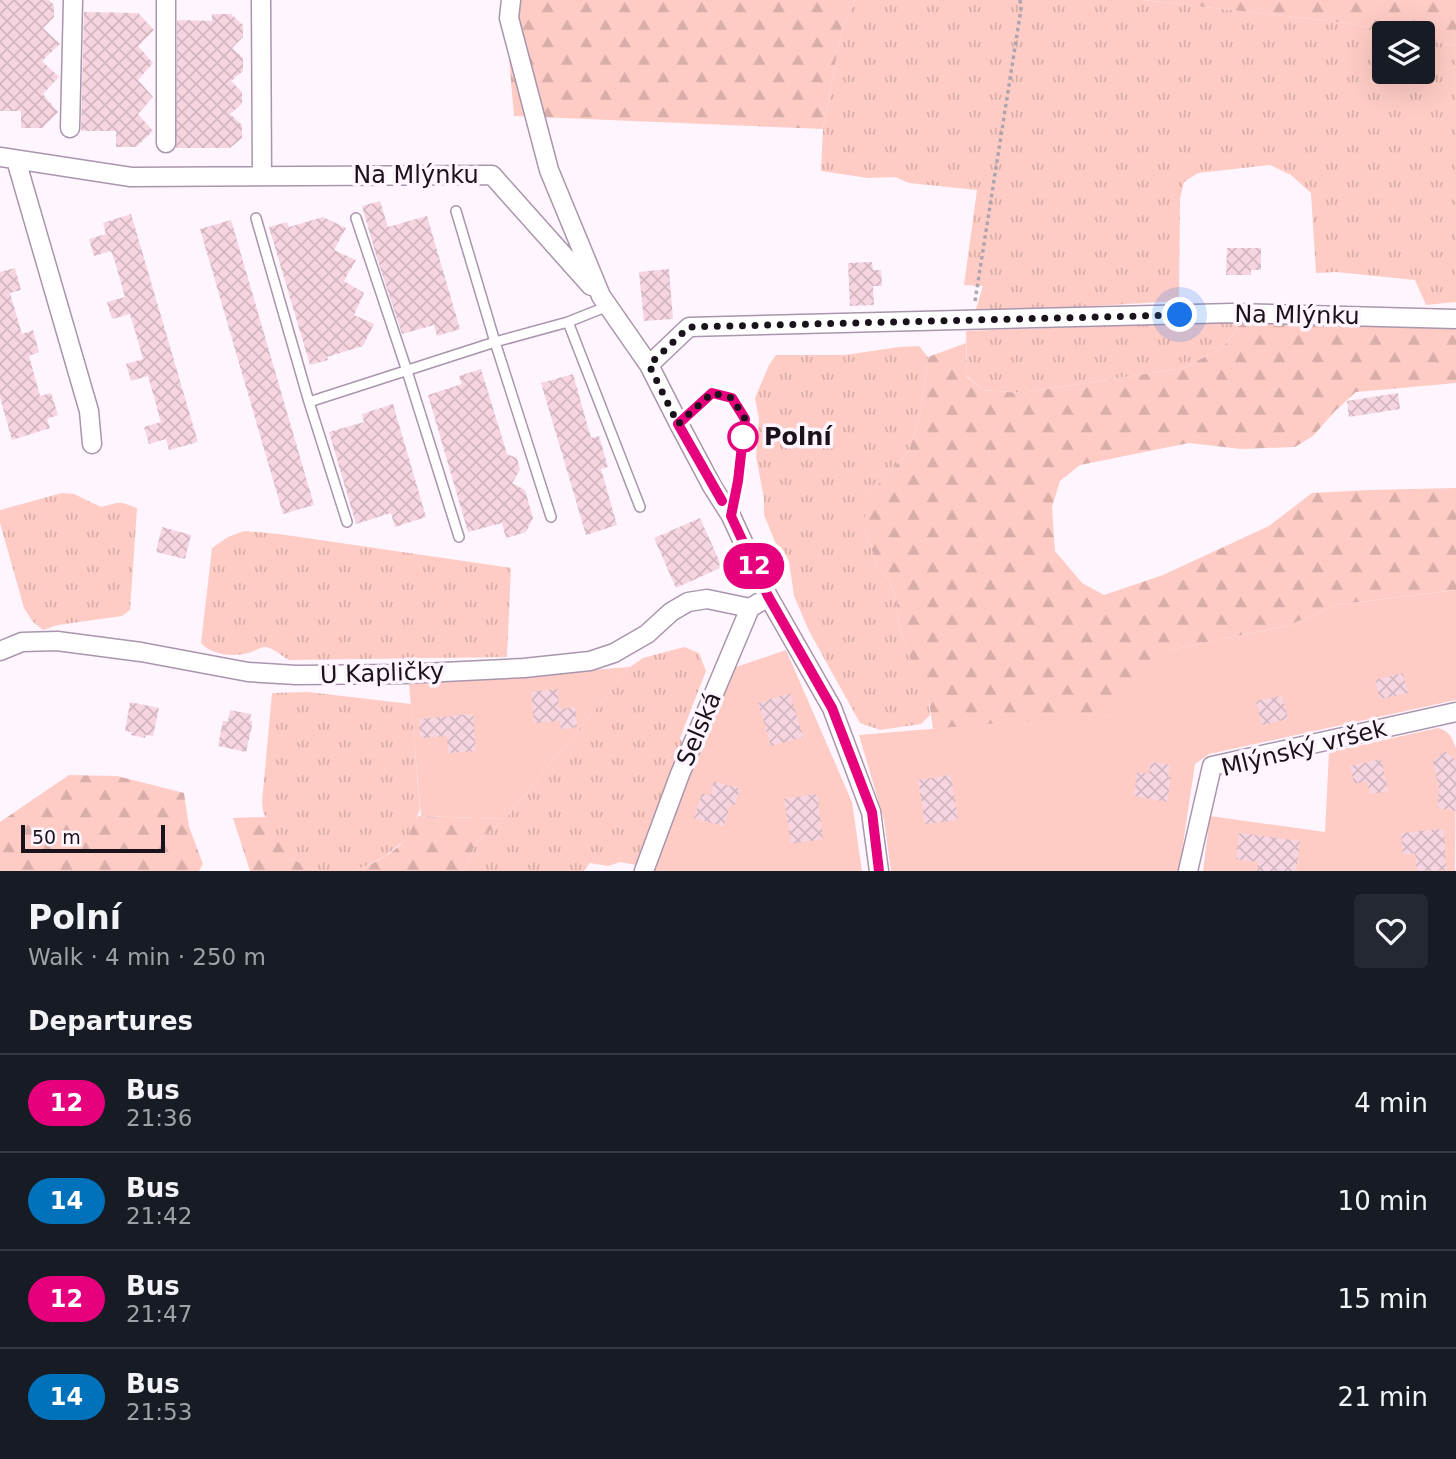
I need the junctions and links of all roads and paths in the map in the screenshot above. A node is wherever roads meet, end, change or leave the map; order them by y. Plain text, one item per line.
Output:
1 (74, 0) edge
2 (166, 0) edge
3 (261, 0) edge
4 (511, 0) edge
5 (1020, 0) edge
6 (70, 128) dead end
7 (166, 143) dead end
8 (8, 158) edge
9 (262, 176) junction
10 (456, 211) dead end
11 (256, 218) dead end
12 (356, 218) dead end
13 (604, 301) junction
14 (1456, 319) edge
15 (972, 320) junction
16 (568, 322) junction
17 (495, 342) junction
18 (649, 365) junction
19 (407, 371) junction
20 (309, 401) junction
21 (678, 424) junction
22 (92, 444) dead end
23 (640, 506) dead end
24 (731, 516) junction
25 (551, 517) dead end
26 (347, 522) dead end
27 (459, 537) dead end
28 (768, 596) junction
29 (750, 608) junction
30 (0, 651) edge
31 (1456, 712) edge
32 (644, 871) edge
33 (879, 871) edge
34 (1188, 871) edge

1 - 6 street
2 - 7 street
3 - 9 street
4 - 13 street
5 - 15 path
8 - 9 street, Na Mlýnku
8 - 22 street, Na Mlýnku
9 - 13 street, Na Mlýnku
10 - 17 lane, Na Mlýnku
11 - 20 lane
12 - 19 lane, Na Mlýnku
13 - 16 lane
13 - 18 street
14 - 15 street, Na Mlýnku
15 - 18 street, Na Mlýnku
16 - 17 lane
16 - 23 lane
17 - 19 lane
17 - 25 lane, Na Mlýnku
18 - 21 street
19 - 20 lane
19 - 27 lane, Na Mlýnku
20 - 26 lane
21 - 24 street
21 - 24 lane
24 - 28 street
28 - 29 street
28 - 33 street
29 - 30 street, U Kapličky
29 - 32 street, Selská
31 - 34 street, Mlýnský vršek

